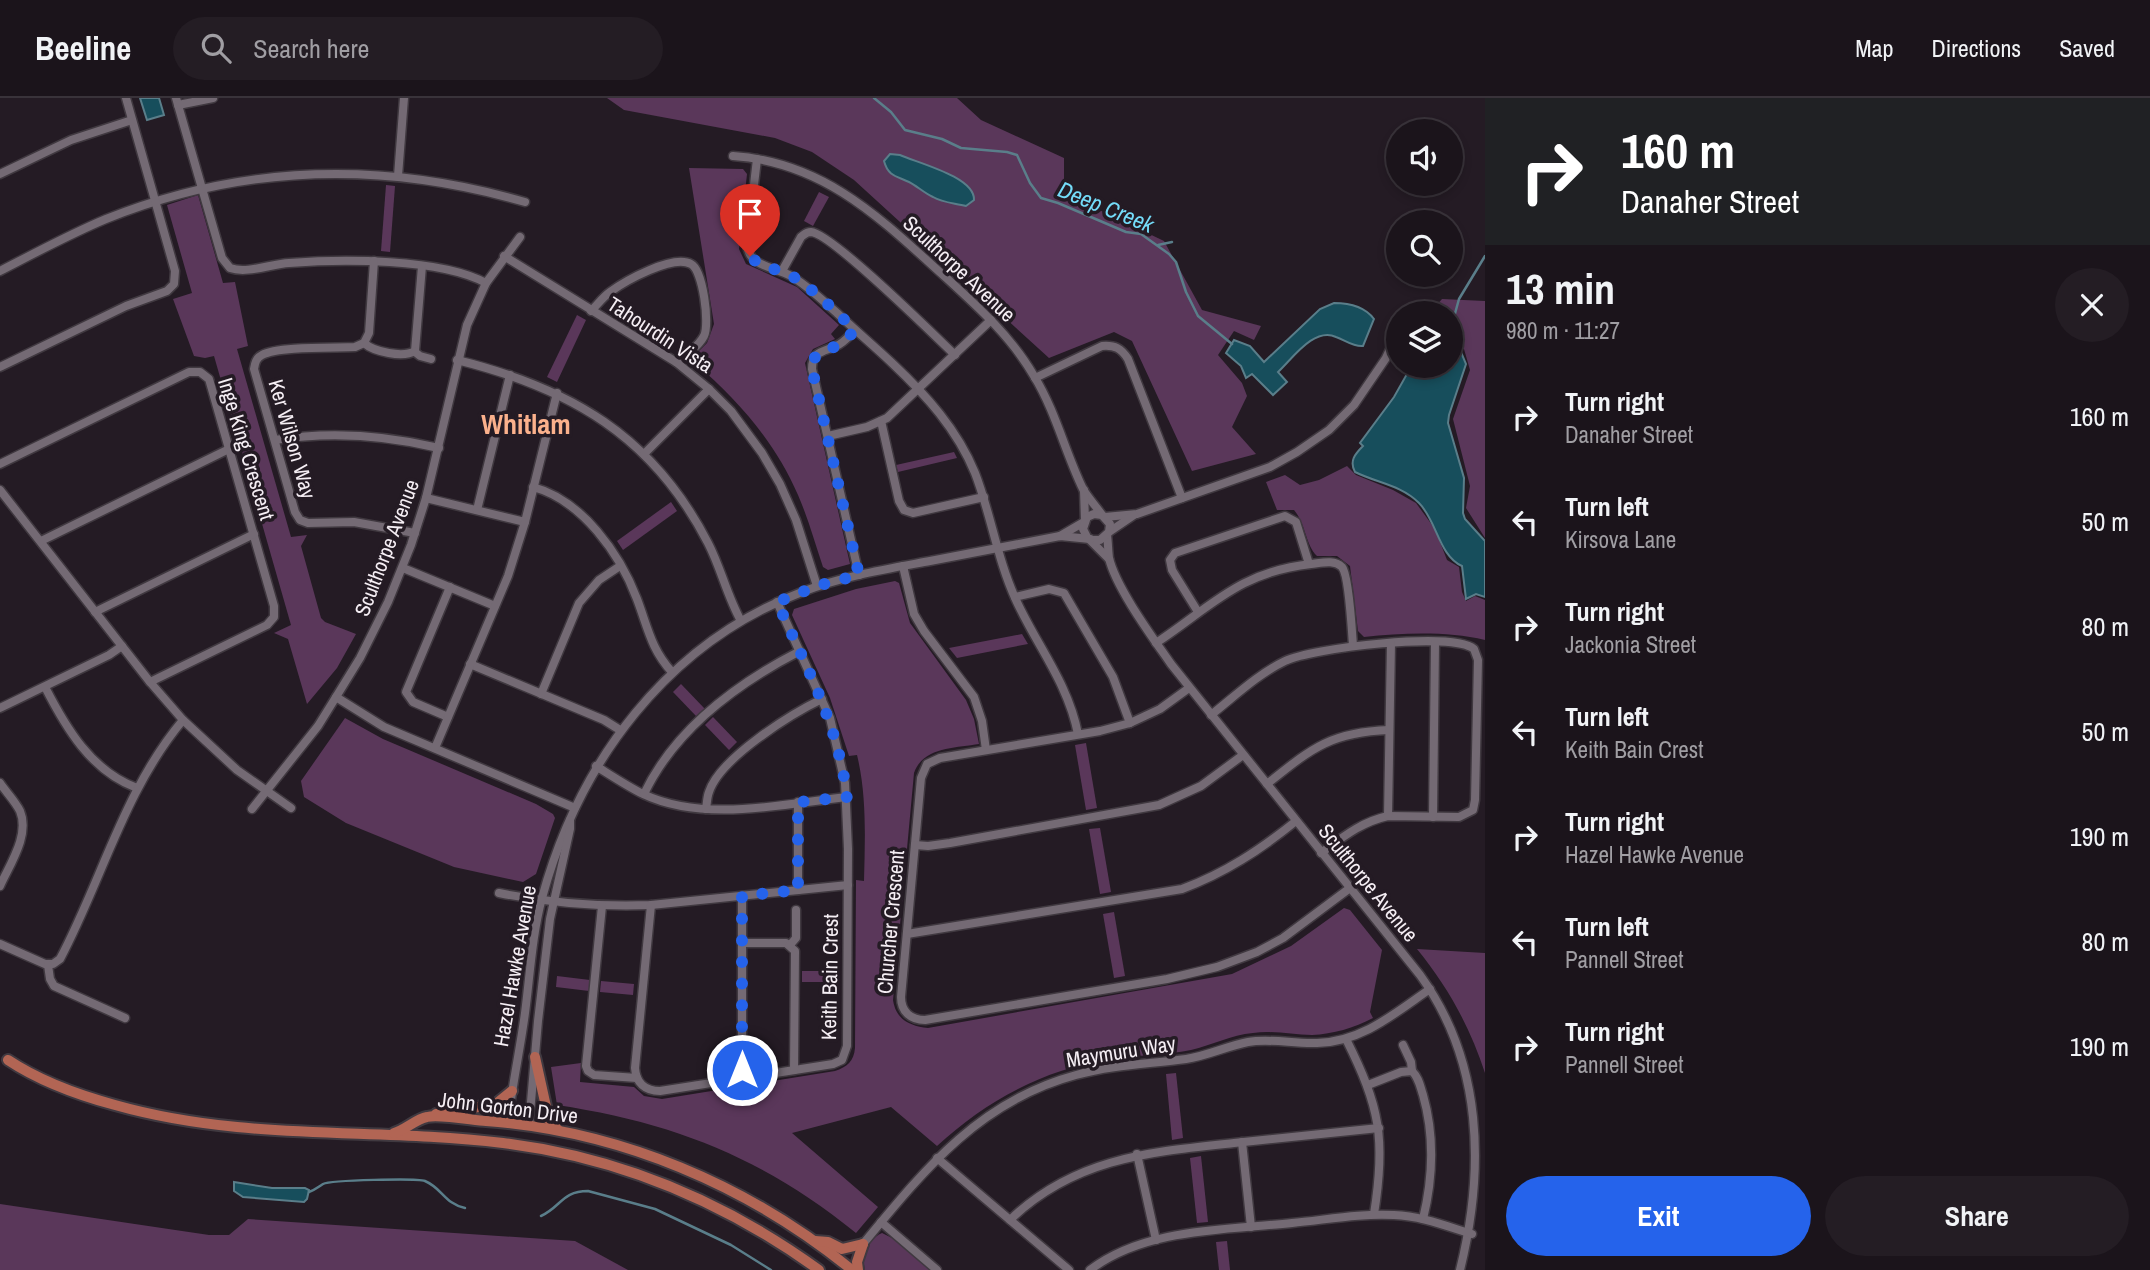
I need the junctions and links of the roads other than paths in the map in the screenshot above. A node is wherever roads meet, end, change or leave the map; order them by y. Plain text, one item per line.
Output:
1 (125, 98) edge
2 (213, 98) edge
3 (404, 98) edge
4 (177, 101) edge
5 (132, 120) junction
6 (733, 156) dead end
7 (757, 159) junction
8 (0, 174) edge
9 (398, 176) junction
10 (202, 189) junction
11 (155, 202) junction
12 (525, 202) dead end
13 (520, 237) dead end
14 (504, 257) junction
15 (374, 261) junction
16 (422, 267) junction
17 (0, 271) edge
18 (782, 271) junction
19 (486, 284) junction
20 (591, 311) junction
21 (991, 320) junction
22 (855, 330) junction
23 (364, 343) junction
24 (415, 352) junction
25 (955, 355) junction
26 (1386, 358) edge
27 (430, 359) dead end
28 (457, 360) junction
29 (676, 362) junction
30 (0, 367) edge
31 (510, 375) junction
32 (1035, 378) junction
33 (709, 389) junction
34 (919, 389) junction
35 (557, 393) junction
36 (881, 421) junction
37 (828, 436) junction
38 (275, 440) junction
39 (439, 448) junction
40 (229, 449) junction
41 (644, 454) junction
42 (0, 464) edge
43 (533, 487) junction
44 (0, 489) edge
45 (1084, 490) junction
46 (426, 498) junction
47 (984, 498) junction
48 (1182, 498) junction
49 (477, 510) junction
50 (1137, 514) junction
51 (1104, 516) junction
52 (1084, 521) junction
53 (525, 522) junction
54 (415, 533) junction
55 (254, 534) junction
56 (1108, 534) junction
57 (1060, 536) junction
58 (1091, 539) junction
59 (41, 541) junction
60 (998, 548) junction
61 (1110, 559) junction
62 (1309, 564) junction
63 (620, 566) junction
64 (903, 566) junction
65 (402, 568) junction
66 (859, 575) junction
67 (817, 586) junction
68 (450, 587) junction
69 (1015, 597) junction
70 (777, 602) junction
71 (495, 606) junction
72 (95, 611) junction
73 (1198, 612) junction
74 (741, 621) junction
75 (1156, 643) junction
76 (1391, 643) junction
77 (1435, 643) junction
78 (122, 646) junction
79 (1353, 646) junction
80 (800, 651) junction
81 (470, 664) junction
82 (672, 672) junction
83 (150, 682) junction
84 (44, 687) junction
85 (1189, 688) junction
86 (541, 694) junction
87 (336, 697) junction
88 (822, 699) junction
89 (0, 708) edge
90 (1212, 715) junction
91 (448, 717) junction
92 (183, 720) junction
93 (1130, 723) junction
94 (620, 730) junction
95 (1389, 730) junction
96 (1078, 734) junction
97 (435, 748) junction
98 (986, 750) junction
99 (1243, 755) junction
100 (596, 766) junction
101 (0, 783) edge
102 (1267, 785) junction
103 (137, 788) junction
104 (265, 790) junction
105 (643, 794) junction
106 (847, 797) junction
107 (798, 802) junction
108 (291, 808) dead end
109 (575, 808) junction
110 (251, 809) dead end
111 (706, 809) junction
112 (1388, 816) junction
113 (1433, 817) junction
114 (570, 820) junction
115 (1296, 821) junction
116 (915, 845) junction
117 (1321, 853) junction
118 (848, 885) junction
119 (0, 886) edge
120 (1350, 888) junction
121 (798, 890) junction
122 (499, 893) dead end
123 (742, 896) junction
124 (541, 900) junction
125 (554, 902) junction
126 (652, 905) junction
127 (602, 906) junction
128 (796, 910) dead end
129 (907, 934) junction
130 (742, 943) junction
131 (0, 944) edge
132 (790, 945) junction
133 (48, 965) junction
134 (1430, 989) junction
135 (125, 1018) dead end
136 (1346, 1039) junction
137 (1403, 1045) dead end
138 (4, 1056) edge
139 (535, 1058) junction
140 (794, 1070) junction
141 (1412, 1071) junction
142 (637, 1078) junction
143 (742, 1078) junction
144 (1368, 1085) junction
145 (512, 1091) junction
146 (427, 1117) junction
147 (508, 1122) junction
148 (529, 1125) junction
149 (1379, 1128) junction
150 (559, 1130) junction
151 (380, 1136) junction
152 (1242, 1142) junction
153 (505, 1143) junction
154 (526, 1146) junction
155 (1137, 1154) junction
156 (937, 1158) junction
157 (1374, 1214) junction
158 (1423, 1219) junction
159 (1010, 1220) junction
160 (881, 1222) junction
161 (1251, 1227) junction
162 (1472, 1234) junction
163 (1156, 1240) junction
164 (815, 1241) junction
165 (863, 1244) junction
166 (819, 1270) edge
167 (852, 1270) edge
168 (858, 1270) edge
169 (937, 1270) edge
170 (1069, 1270) edge
171 (1090, 1270) edge
172 (1460, 1270) edge

1 - 5 street
2 - 4 street
3 - 9 street
4 - 10 street
5 - 8 street
5 - 11 street
6 - 7 street, Sculthorpe Avenue
7 - 18 street
7 - 21 street, Sculthorpe Avenue
9 - 10 street
9 - 12 street
10 - 11 street
10 - 15 street
11 - 17 street
11 - 30 street
13 - 14 street, Sculthorpe Avenue
14 - 19 street, Sculthorpe Avenue
14 - 20 street, Tahourdin Vista
15 - 16 street
15 - 23 street
16 - 19 street
16 - 24 street
18 - 22 street
18 - 25 street
19 - 28 street, Sculthorpe Avenue
20 - 29 street, Tahourdin Vista
20 - 29 street
21 - 25 street
21 - 32 street, Sculthorpe Avenue
22 - 34 street
22 - 37 street
23 - 24 street
23 - 38 street, Ker Wilson Way
24 - 27 street
25 - 34 street
26 - 48 street
28 - 31 street
28 - 39 street, Sculthorpe Avenue
29 - 33 street, Tahourdin Vista
31 - 35 street
31 - 49 street
32 - 45 street, Sculthorpe Avenue
32 - 48 street
33 - 41 street
33 - 67 street, Tahourdin Vista
34 - 36 street
34 - 47 street
35 - 41 street
35 - 43 street
36 - 37 street
36 - 47 street
37 - 66 street
38 - 39 street
38 - 54 street, Ker Wilson Way
39 - 46 street, Sculthorpe Avenue
40 - 42 street, Inge King Crescent
40 - 55 street, Inge King Crescent
40 - 59 street
41 - 74 street
43 - 53 street
43 - 63 street
44 - 59 street
45 - 51 street, Sculthorpe Avenue
45 - 52 street, Sculthorpe Avenue
46 - 49 street
46 - 54 street, Sculthorpe Avenue
47 - 60 street
48 - 50 street
49 - 53 street
50 - 51 street
50 - 56 street
51 - 52 street
51 - 56 street
52 - 57 street, Hazel Hawke Avenue
52 - 58 street
53 - 71 street
54 - 65 street, Sculthorpe Avenue
55 - 72 street
55 - 83 street, Inge King Crescent
56 - 58 street
56 - 61 street, Sculthorpe Avenue
57 - 58 street, Hazel Hawke Avenue
57 - 60 street, Hazel Hawke Avenue
58 - 61 street, Sculthorpe Avenue
59 - 72 street
60 - 64 street, Hazel Hawke Avenue
60 - 69 street
61 - 75 street, Sculthorpe Avenue
62 - 73 street
62 - 73 street
62 - 79 street
63 - 82 street
63 - 86 street
64 - 66 street, Hazel Hawke Avenue
64 - 98 street
65 - 68 street
65 - 87 street, Sculthorpe Avenue
66 - 67 street, Hazel Hawke Avenue
67 - 70 street, Hazel Hawke Avenue
68 - 71 street
68 - 91 street
69 - 93 street
69 - 96 street
70 - 74 street, Hazel Hawke Avenue
70 - 80 street, Keith Bain Crest
71 - 81 street
72 - 78 street
73 - 75 street
74 - 82 street, Hazel Hawke Avenue
75 - 85 street, Sculthorpe Avenue
76 - 77 street
76 - 79 street
76 - 95 street
77 - 113 street
77 - 113 street
78 - 83 street
78 - 84 street
79 - 90 street
80 - 88 street, Keith Bain Crest
80 - 105 street
81 - 86 street
81 - 91 street
82 - 94 street, Hazel Hawke Avenue
83 - 92 street
84 - 89 street
84 - 103 street
85 - 90 street, Sculthorpe Avenue
85 - 93 street, Churcher Crescent
86 - 94 street
87 - 97 street
87 - 104 street, Sculthorpe Avenue
88 - 106 street, Keith Bain Crest
88 - 111 street
90 - 99 street, Sculthorpe Avenue
91 - 97 street
92 - 103 street
92 - 104 street
93 - 96 street, Churcher Crescent
94 - 100 street, Hazel Hawke Avenue
95 - 102 street
95 - 112 street
96 - 98 street, Churcher Crescent
97 - 109 street
98 - 116 street, Churcher Crescent
99 - 102 street, Sculthorpe Avenue
99 - 116 street
100 - 105 street
100 - 109 street, Hazel Hawke Avenue
101 - 119 street
102 - 115 street, Sculthorpe Avenue
103 - 133 street
104 - 108 street
104 - 110 street, Sculthorpe Avenue
105 - 111 street
106 - 107 street
106 - 118 street, Keith Bain Crest
107 - 111 street
107 - 121 street
109 - 114 street, Hazel Hawke Avenue
112 - 113 street
112 - 117 street
114 - 124 street, Hazel Hawke Avenue
114 - 125 street, Hazel Hawke Avenue
115 - 117 street, Sculthorpe Avenue
115 - 129 street
116 - 129 street, Churcher Crescent
117 - 120 street, Sculthorpe Avenue
118 - 121 street
118 - 140 street, Keith Bain Crest
120 - 129 street, Churcher Crescent
120 - 134 street, Sculthorpe Avenue
121 - 123 street
122 - 124 street
123 - 126 street
123 - 130 street
124 - 125 street
124 - 145 street, Hazel Hawke Avenue
125 - 127 street
125 - 139 street, Hazel Hawke Avenue
126 - 127 street
126 - 142 street
127 - 142 street, Keith Bain Crest
128 - 132 street
130 - 132 street
130 - 143 street
131 - 133 street
132 - 140 street
133 - 135 street
134 - 136 street, Maymuru Way
134 - 162 street, Sculthorpe Avenue
136 - 144 street
136 - 156 street, Maymuru Way
137 - 141 street
138 - 151 main road, John Gorton Drive
139 - 148 street, Hazel Hawke Avenue
139 - 150 main road
140 - 143 street, Keith Bain Crest
141 - 144 street
141 - 158 street
142 - 143 street, Keith Bain Crest
144 - 149 street
145 - 146 main road
145 - 147 street, Hazel Hawke Avenue
146 - 147 main road, John Gorton Drive
146 - 151 main road, John Gorton Drive
147 - 148 main road, John Gorton Drive
147 - 153 main road
148 - 150 main road, John Gorton Drive
148 - 154 main road
149 - 152 street
149 - 157 street
150 - 164 main road, John Gorton Drive
151 - 153 main road, John Gorton Drive
152 - 155 street
152 - 161 street
153 - 154 main road, John Gorton Drive
154 - 166 main road, John Gorton Drive
155 - 159 street
155 - 163 street
156 - 159 street
156 - 160 street, Maymuru Way
157 - 158 street
157 - 161 street
158 - 162 street
159 - 170 street
160 - 165 street, Maymuru Way
160 - 169 street
161 - 163 street
162 - 172 street, Sculthorpe Avenue
163 - 171 street
164 - 165 main road
164 - 167 main road, John Gorton Drive
165 - 168 main road

